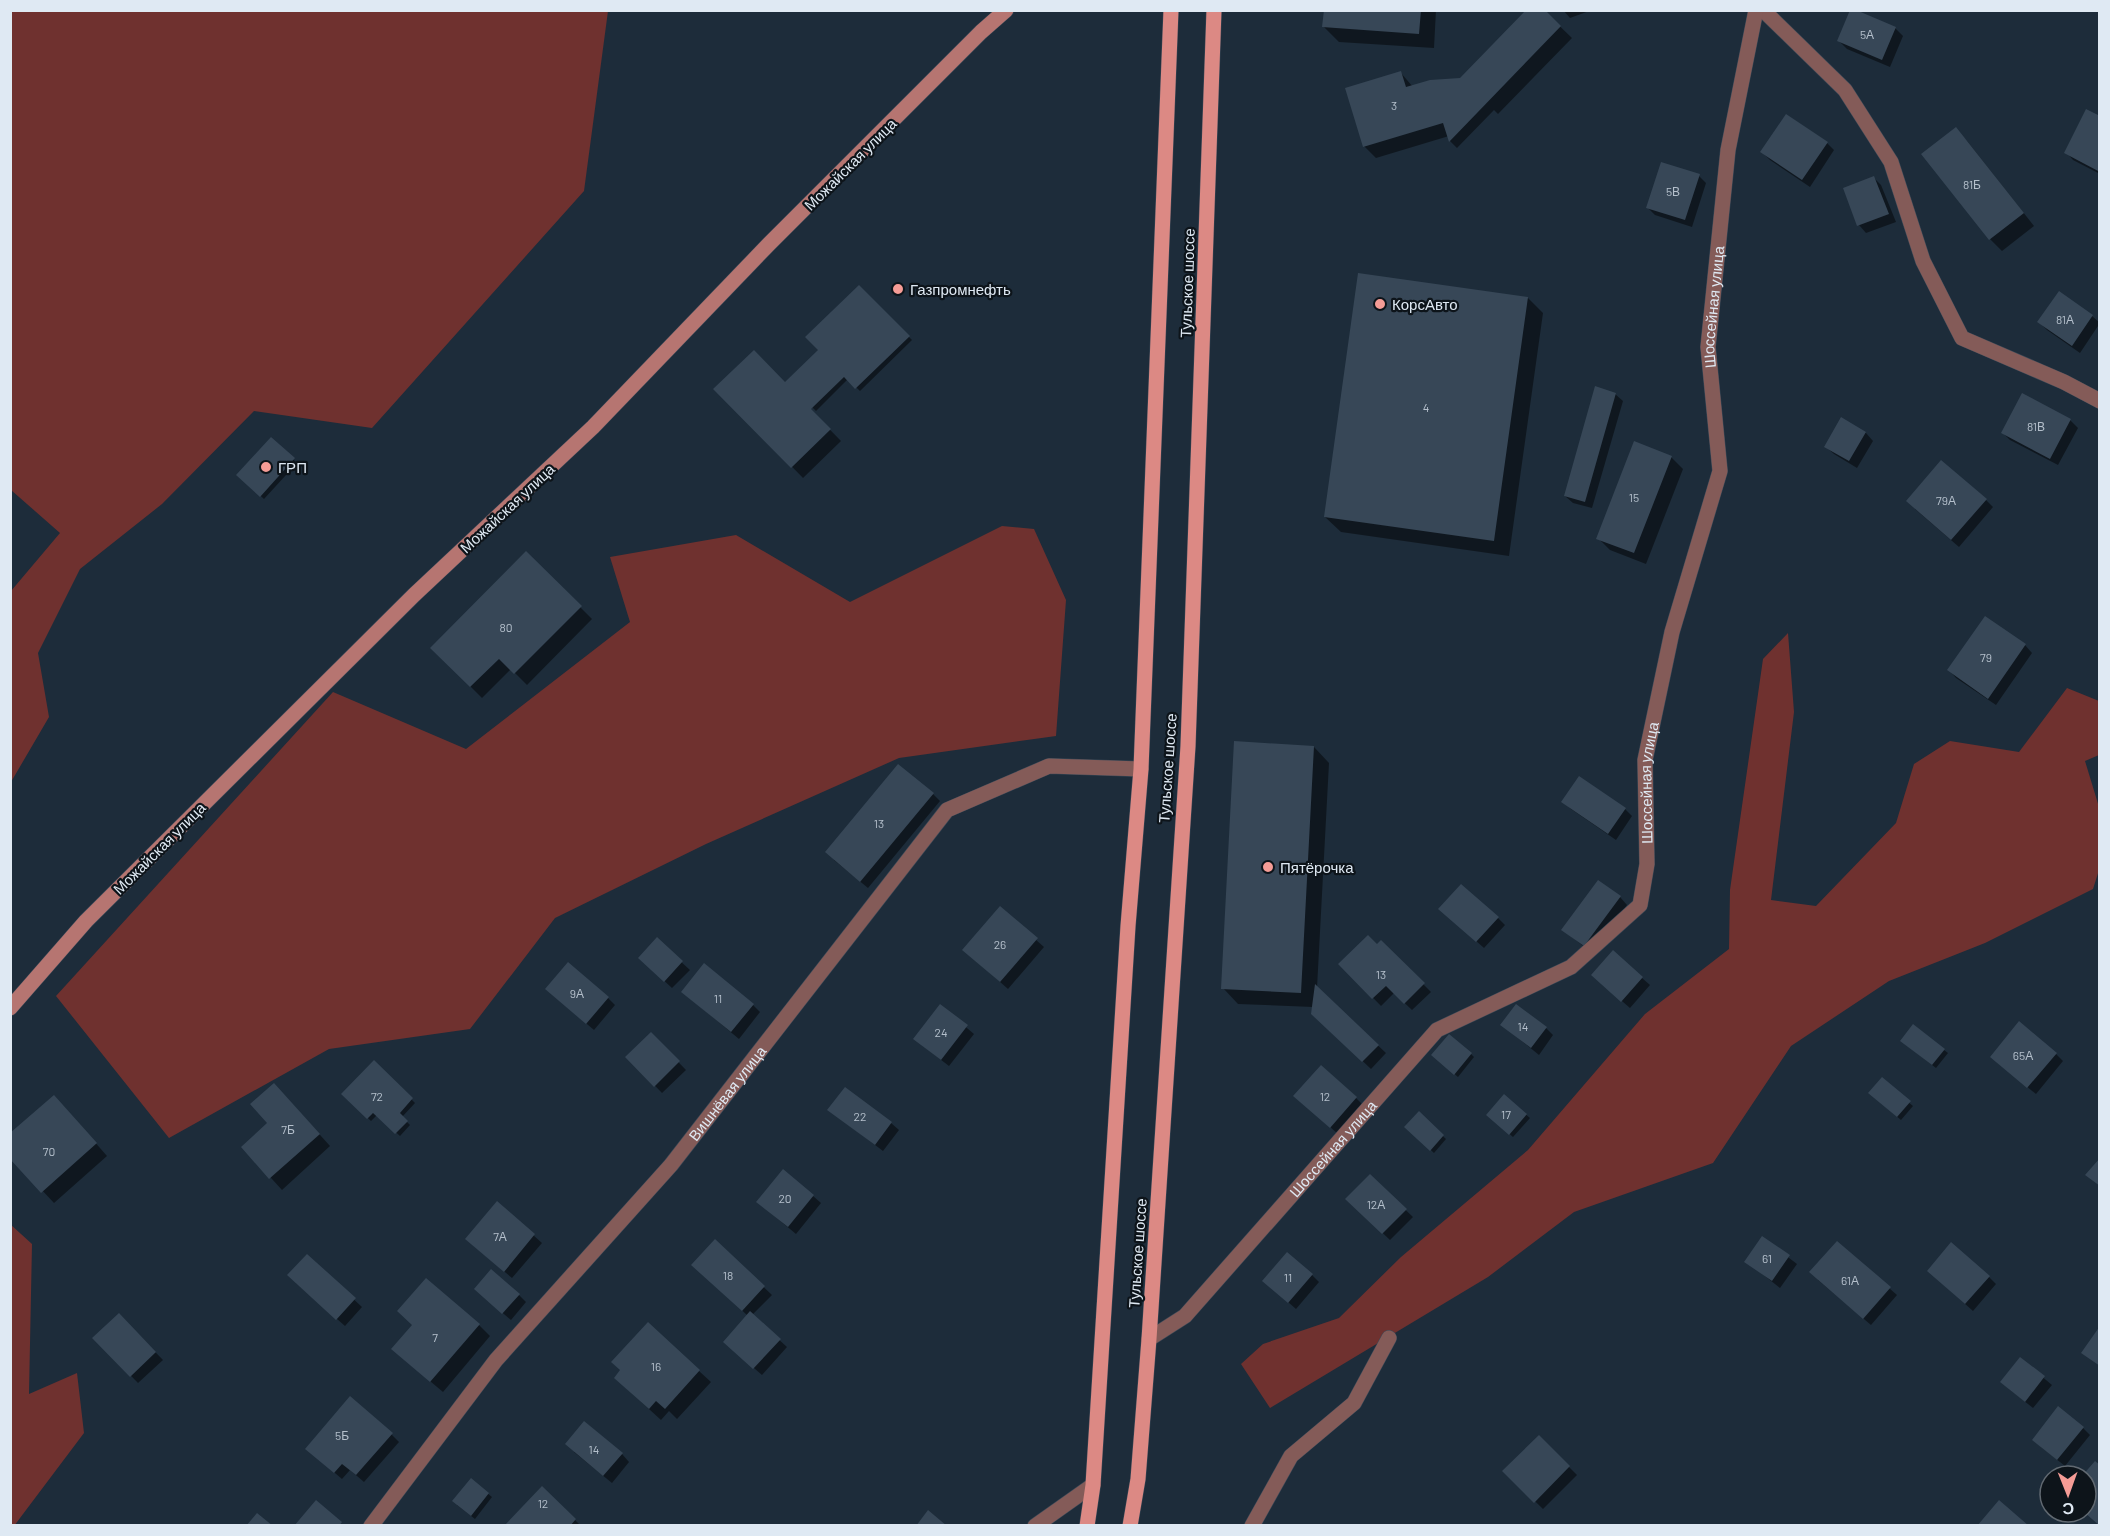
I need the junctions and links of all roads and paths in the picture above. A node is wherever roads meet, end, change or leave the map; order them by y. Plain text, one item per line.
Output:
1 (1006, 10) edge
2 (1171, 10) edge
3 (1214, 10) edge
4 (1756, 10) edge
5 (1763, 10) edge
6 (2100, 400) edge
7 (1141, 769) junction
8 (10, 1008) edge
9 (1389, 1338) dead end
10 (1149, 1339) junction
11 (1093, 1485) junction
12 (371, 1526) edge
13 (1035, 1526) edge
14 (1087, 1526) edge
15 (1130, 1526) edge
16 (1252, 1526) edge

1 - 8 street, Можайская улица
2 - 7 main road, Тульское шоссе
3 - 10 main road, Тульское шоссе
4 - 10 street, Шоссейная улица
5 - 6 street
7 - 11 main road, Тульское шоссе
7 - 12 street, Вишнёвая улица
9 - 16 street
10 - 15 main road, Тульское шоссе
11 - 13 street
11 - 14 main road, Тульское шоссе

